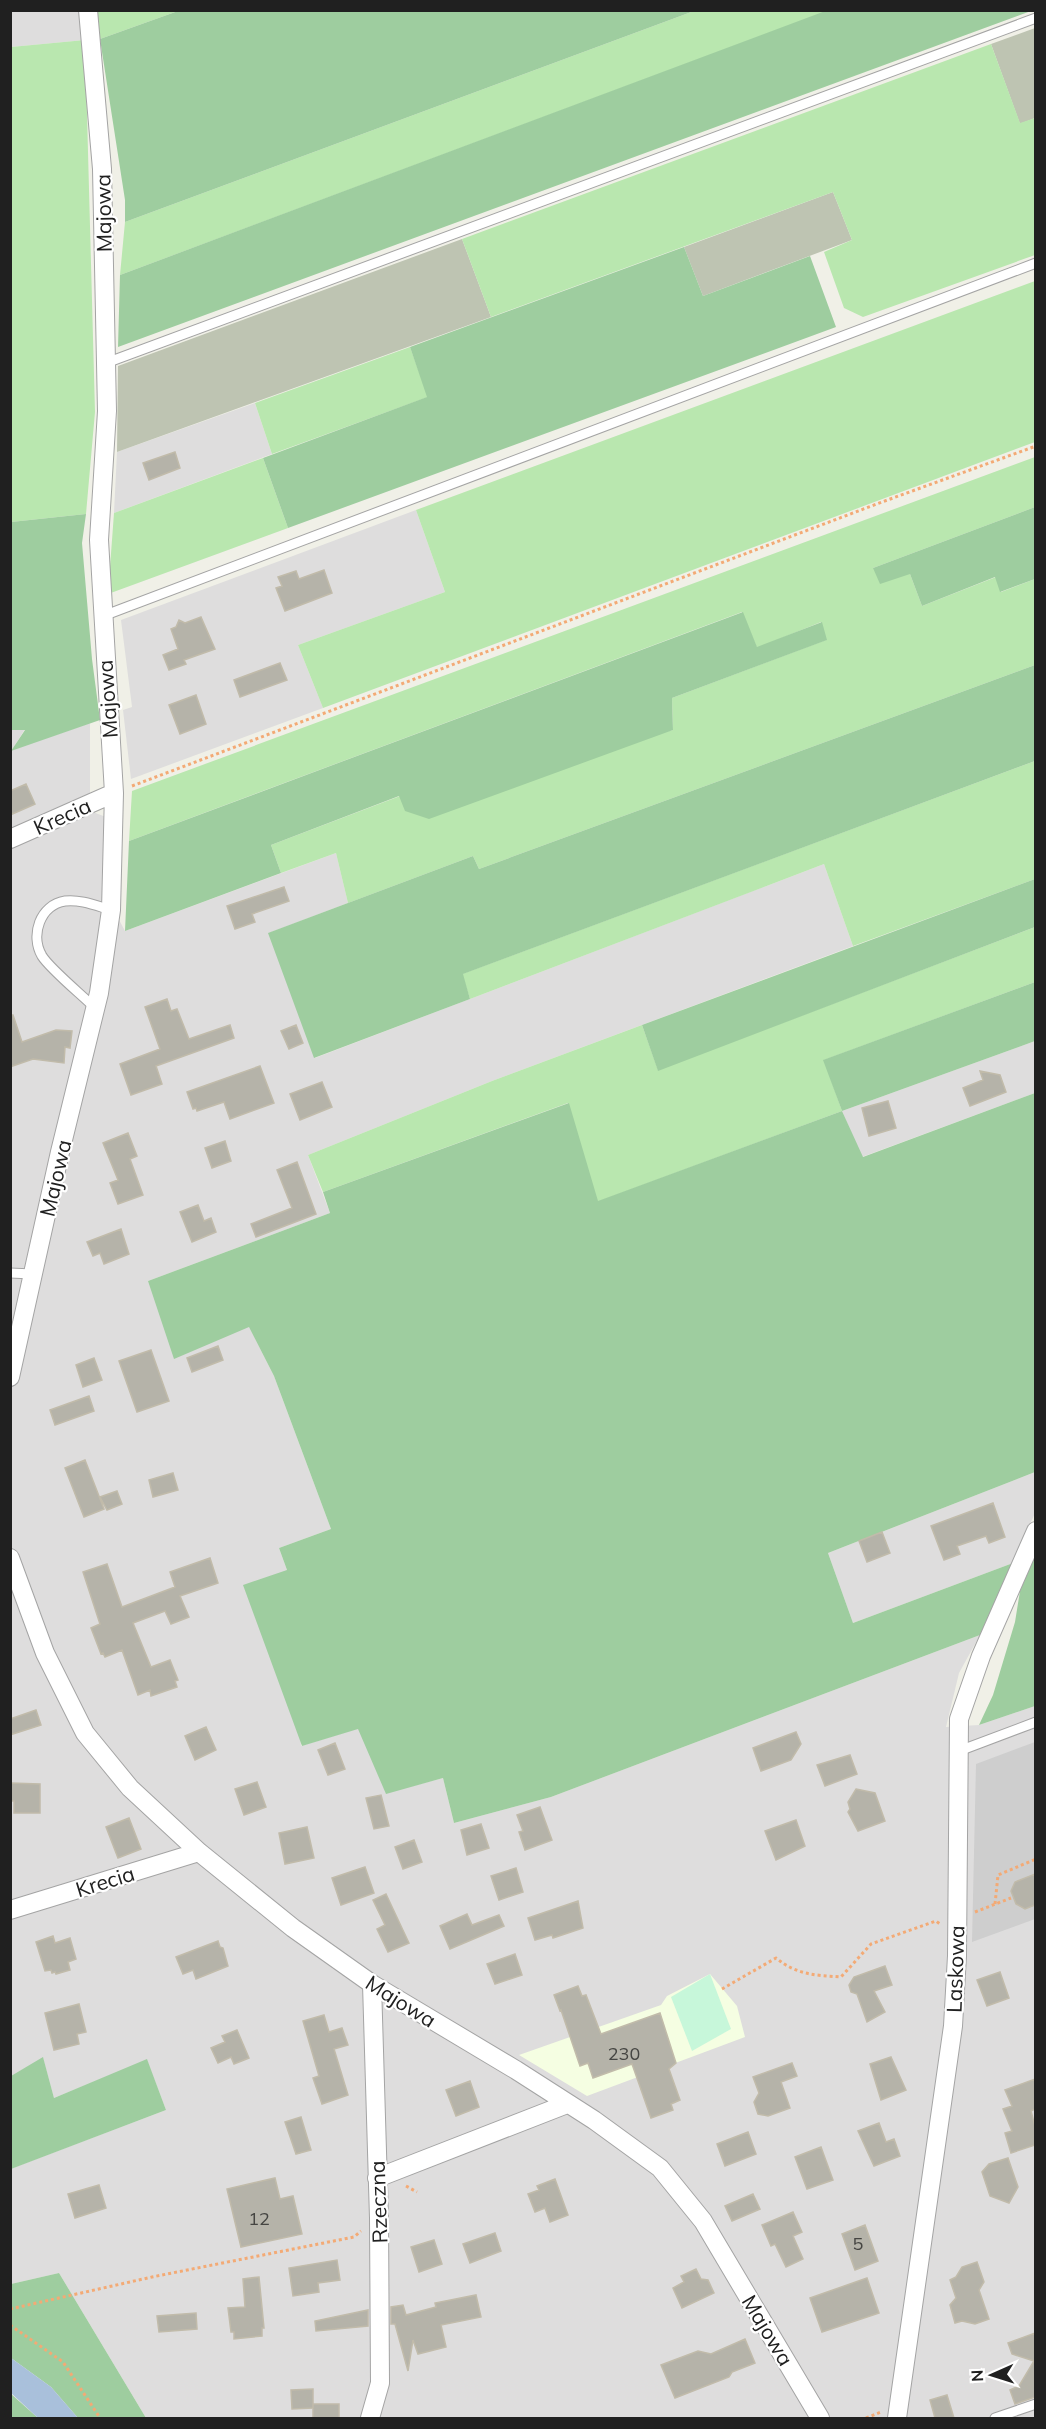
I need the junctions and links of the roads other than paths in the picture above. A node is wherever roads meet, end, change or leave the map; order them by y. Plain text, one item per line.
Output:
1 (88, 10) edge
2 (1035, 18) edge
3 (1035, 264) edge
4 (106, 363) junction
5 (102, 616) junction
6 (114, 793) junction
7 (10, 839) edge
8 (111, 910) junction
9 (95, 1008) junction
10 (10, 1273) edge
11 (33, 1274) junction
12 (10, 1377) edge
13 (1035, 1531) edge
14 (10, 1558) edge
15 (1035, 1722) edge
16 (959, 1750) junction
17 (199, 1852) junction
18 (10, 1910) edge
19 (372, 1984) junction
20 (567, 2104) junction
21 (377, 2178) junction
22 (1035, 2404) edge
23 (370, 2418) edge
24 (820, 2418) edge
25 (897, 2418) edge
26 (995, 2418) edge

1 - 4 street, Majowa
2 - 4 lane
3 - 5 lane
4 - 5 street, Majowa
5 - 6 street, Majowa
6 - 7 street, Krecia
6 - 8 street, Majowa
8 - 9 street, Majowa
8 - 9 lane
9 - 11 street, Majowa
10 - 11 lane
11 - 12 street, Majowa
13 - 16 street, Laskowa
14 - 17 street, Majowa
15 - 16 lane
16 - 25 street, Laskowa
17 - 18 street, Krecia
17 - 19 street, Majowa
19 - 20 street, Majowa
19 - 21 street, Rzeczna
20 - 21 street
20 - 24 street, Majowa
21 - 23 street, Rzeczna
22 - 26 lane

